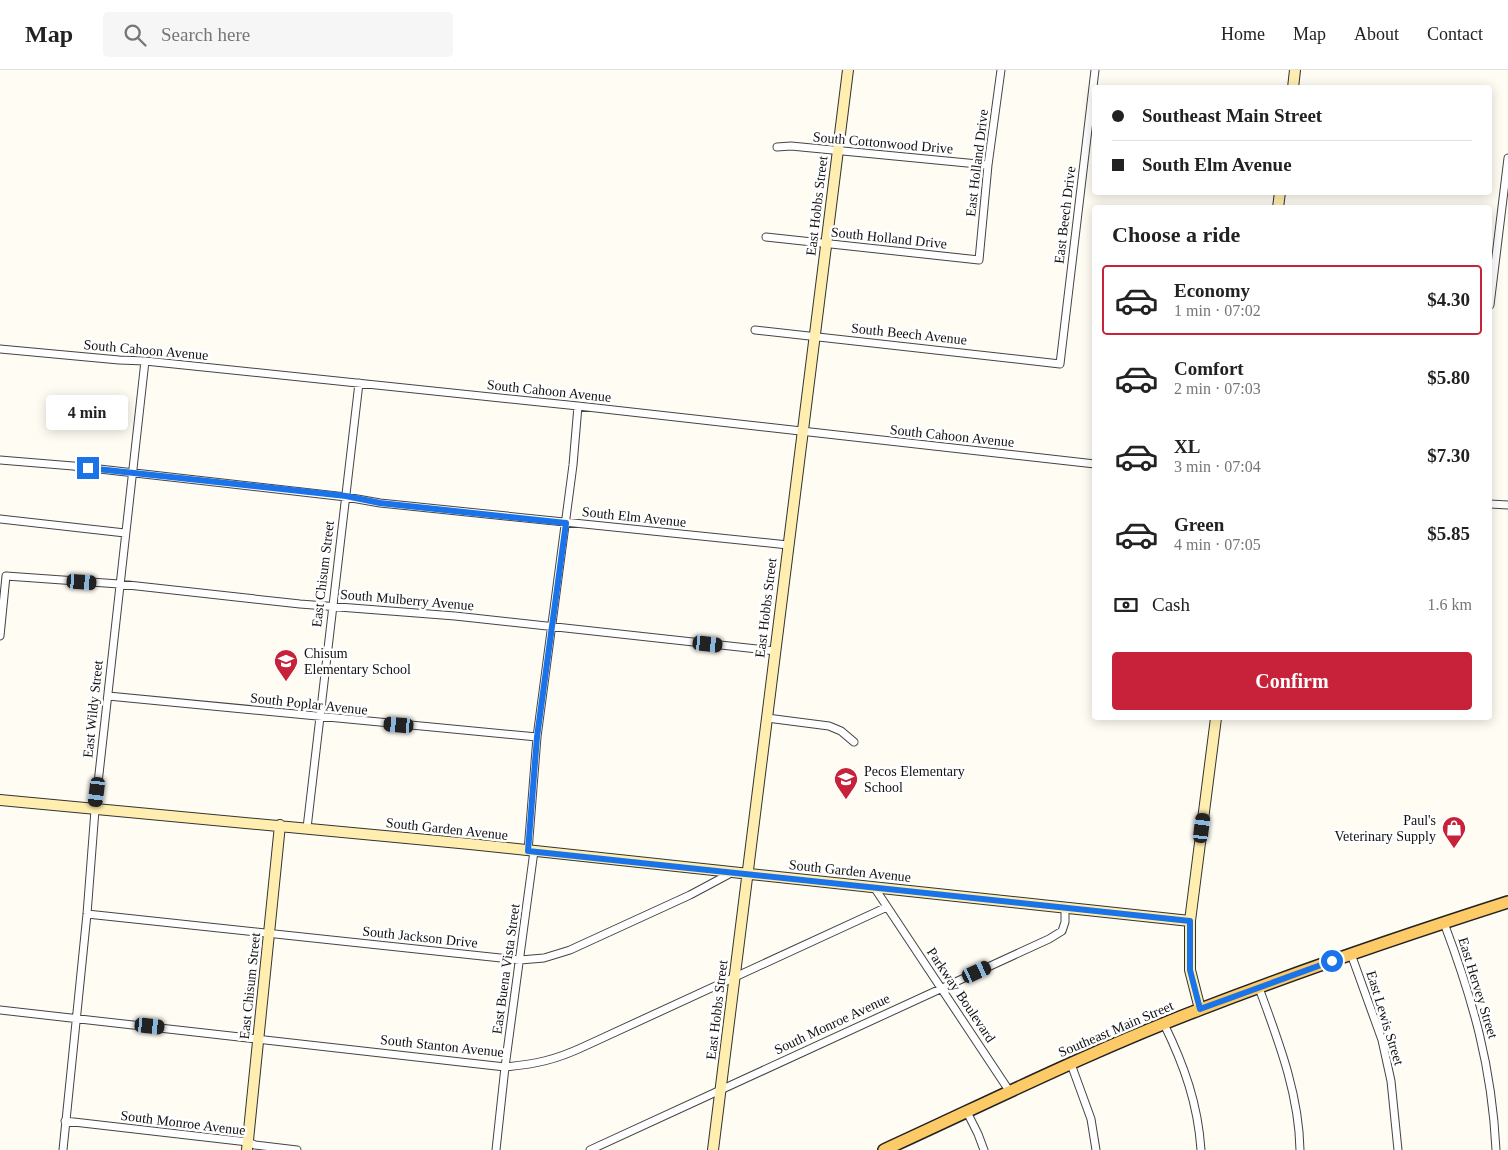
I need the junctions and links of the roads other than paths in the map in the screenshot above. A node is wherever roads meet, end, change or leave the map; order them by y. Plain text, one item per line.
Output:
1 (848, 70) edge
2 (1001, 70) edge
3 (1095, 70) edge
4 (1295, 70) edge
5 (1093, 85) edge
6 (1293, 85) edge
7 (1092, 95) edge
8 (776, 147) dead end
9 (838, 151) junction
10 (1508, 158) edge
11 (988, 165) junction
12 (766, 238) dead end
13 (825, 244) junction
14 (979, 260) joint
15 (1492, 289) edge
16 (755, 330) dead end
17 (814, 337) junction
18 (0, 349) edge
19 (145, 361) junction
20 (1060, 364) joint
21 (359, 383) junction
22 (578, 406) junction
23 (803, 432) junction
24 (0, 460) edge
25 (1092, 464) edge
26 (133, 473) junction
27 (346, 496) junction
28 (1492, 504) edge
29 (1508, 505) edge
30 (0, 519) edge
31 (566, 523) junction
32 (125, 533) junction
33 (788, 545) junction
34 (119, 584) junction
35 (334, 607) junction
36 (552, 626) junction
37 (0, 636) edge
38 (775, 651) junction
39 (108, 696) junction
40 (320, 717) junction
41 (766, 718) junction
42 (1216, 720) edge
43 (537, 737) junction
44 (854, 742) dead end
45 (0, 800) edge
46 (95, 810) junction
47 (280, 825) junction
48 (307, 828) junction
49 (531, 851) junction
50 (733, 872) junction
51 (748, 873) junction
52 (874, 887) junction
53 (1508, 902) edge
54 (1065, 907) junction
55 (884, 908) junction
56 (87, 914) junction
57 (1190, 921) junction
58 (1444, 923) junction
59 (270, 933) junction
60 (1351, 954) junction
61 (520, 960) junction
62 (735, 978) junction
63 (941, 988) junction
64 (1259, 988) junction
65 (1200, 1009) junction
66 (0, 1010) edge
67 (77, 1018) junction
68 (1164, 1024) junction
69 (259, 1038) junction
70 (1070, 1064) junction
71 (505, 1066) junction
72 (721, 1089) junction
73 (1010, 1092) junction
74 (967, 1112) junction
75 (65, 1121) junction
76 (247, 1146) edge
77 (63, 1150) edge
78 (297, 1150) edge
79 (496, 1150) edge
80 (590, 1150) edge
81 (713, 1150) edge
82 (884, 1150) edge
83 (984, 1150) edge
84 (1096, 1150) edge
85 (1201, 1150) edge
86 (1300, 1150) edge
87 (1398, 1150) edge
88 (1496, 1150) edge

1 - 9 street, East Hobbs Street
2 - 11 street, East Holland Drive
3 - 5 street, East Beech Drive
4 - 6 street
7 - 20 street, East Beech Drive
8 - 9 street, South Cottonwood Drive
9 - 11 street, South Cottonwood Drive
9 - 13 street, East Hobbs Street
10 - 15 street
11 - 14 street, East Holland Drive
12 - 13 street, South Holland Drive
13 - 14 street, South Holland Drive
13 - 17 street, East Hobbs Street
16 - 17 street, South Beech Avenue
17 - 20 street, South Beech Avenue
17 - 23 street, East Hobbs Street
18 - 19 street, South Cahoon Avenue
19 - 21 street, South Cahoon Avenue
19 - 26 street, East Wildy Street
21 - 22 street, South Cahoon Avenue
21 - 27 street, East Chisum Street
22 - 23 street, South Cahoon Avenue
22 - 31 street, East Buena Vista Street
23 - 25 street, South Cahoon Avenue
23 - 33 street, East Hobbs Street
24 - 26 street, South Elm Avenue
26 - 27 street, South Elm Avenue
26 - 32 street, East Wildy Street
27 - 31 street, South Elm Avenue
27 - 35 street, East Chisum Street
28 - 29 street
30 - 32 street
31 - 33 street, South Elm Avenue
31 - 36 street, East Buena Vista Street
32 - 34 street, East Wildy Street
33 - 38 street, East Hobbs Street
34 - 35 street, South Mulberry Avenue
34 - 37 street, South Mulberry Avenue
34 - 39 street, East Wildy Street
35 - 36 street, South Mulberry Avenue
35 - 40 street, East Chisum Street
36 - 38 street, South Mulberry Avenue
36 - 43 street, East Buena Vista Street
38 - 41 street, East Hobbs Street
39 - 40 street, South Poplar Avenue
39 - 46 street, East Wildy Street
40 - 43 street, South Poplar Avenue
40 - 48 street, East Chisum Street
41 - 44 street
41 - 51 street, East Hobbs Street
42 - 57 street
43 - 49 street, East Buena Vista Street
45 - 46 street, South Garden Avenue
46 - 47 street, South Garden Avenue
46 - 56 street, East Wildy Street
47 - 48 street, South Garden Avenue
47 - 59 street, East Chisum Street
48 - 49 street, South Garden Avenue
49 - 50 street, South Garden Avenue
49 - 61 street, East Buena Vista Street
50 - 51 street, South Garden Avenue
50 - 61 street, South Jackson Drive
51 - 52 street, South Garden Avenue
51 - 62 street, East Hobbs Street
52 - 54 street, South Garden Avenue
52 - 55 street, Parkway Boulevard
53 - 58 main road, Southeast Main Street
54 - 57 street, South Garden Avenue
54 - 63 street, South Monroe Avenue
55 - 62 street, South Stanton Avenue
55 - 63 street, Parkway Boulevard
56 - 59 street, South Jackson Drive
56 - 67 street, East Wildy Street
57 - 65 street
58 - 60 main road, Southeast Main Street
58 - 88 street, East Hervey Street
59 - 61 street, South Jackson Drive
59 - 69 street, East Chisum Street
60 - 64 main road, Southeast Main Street
60 - 87 street, East Lewis Street
61 - 71 street, East Buena Vista Street
62 - 71 street, South Stanton Avenue
62 - 72 street, East Hobbs Street
63 - 72 street, South Monroe Avenue
63 - 73 street, Parkway Boulevard
64 - 65 main road, Southeast Main Street
64 - 86 street
65 - 68 main road, Southeast Main Street
66 - 67 street, South Stanton Avenue
67 - 69 street, South Stanton Avenue
67 - 75 street, East Wildy Street
68 - 70 main road, Southeast Main Street
68 - 85 street
69 - 71 street, South Stanton Avenue
69 - 76 street, East Chisum Street
70 - 73 main road, Southeast Main Street
70 - 84 street
71 - 79 street, East Buena Vista Street
72 - 80 street, South Monroe Avenue
72 - 81 street, East Hobbs Street
73 - 74 main road, Southeast Main Street
74 - 82 main road, Southeast Main Street
74 - 83 street
75 - 76 street, South Monroe Avenue
75 - 77 street, East Wildy Street
76 - 78 street, South Monroe Avenue

